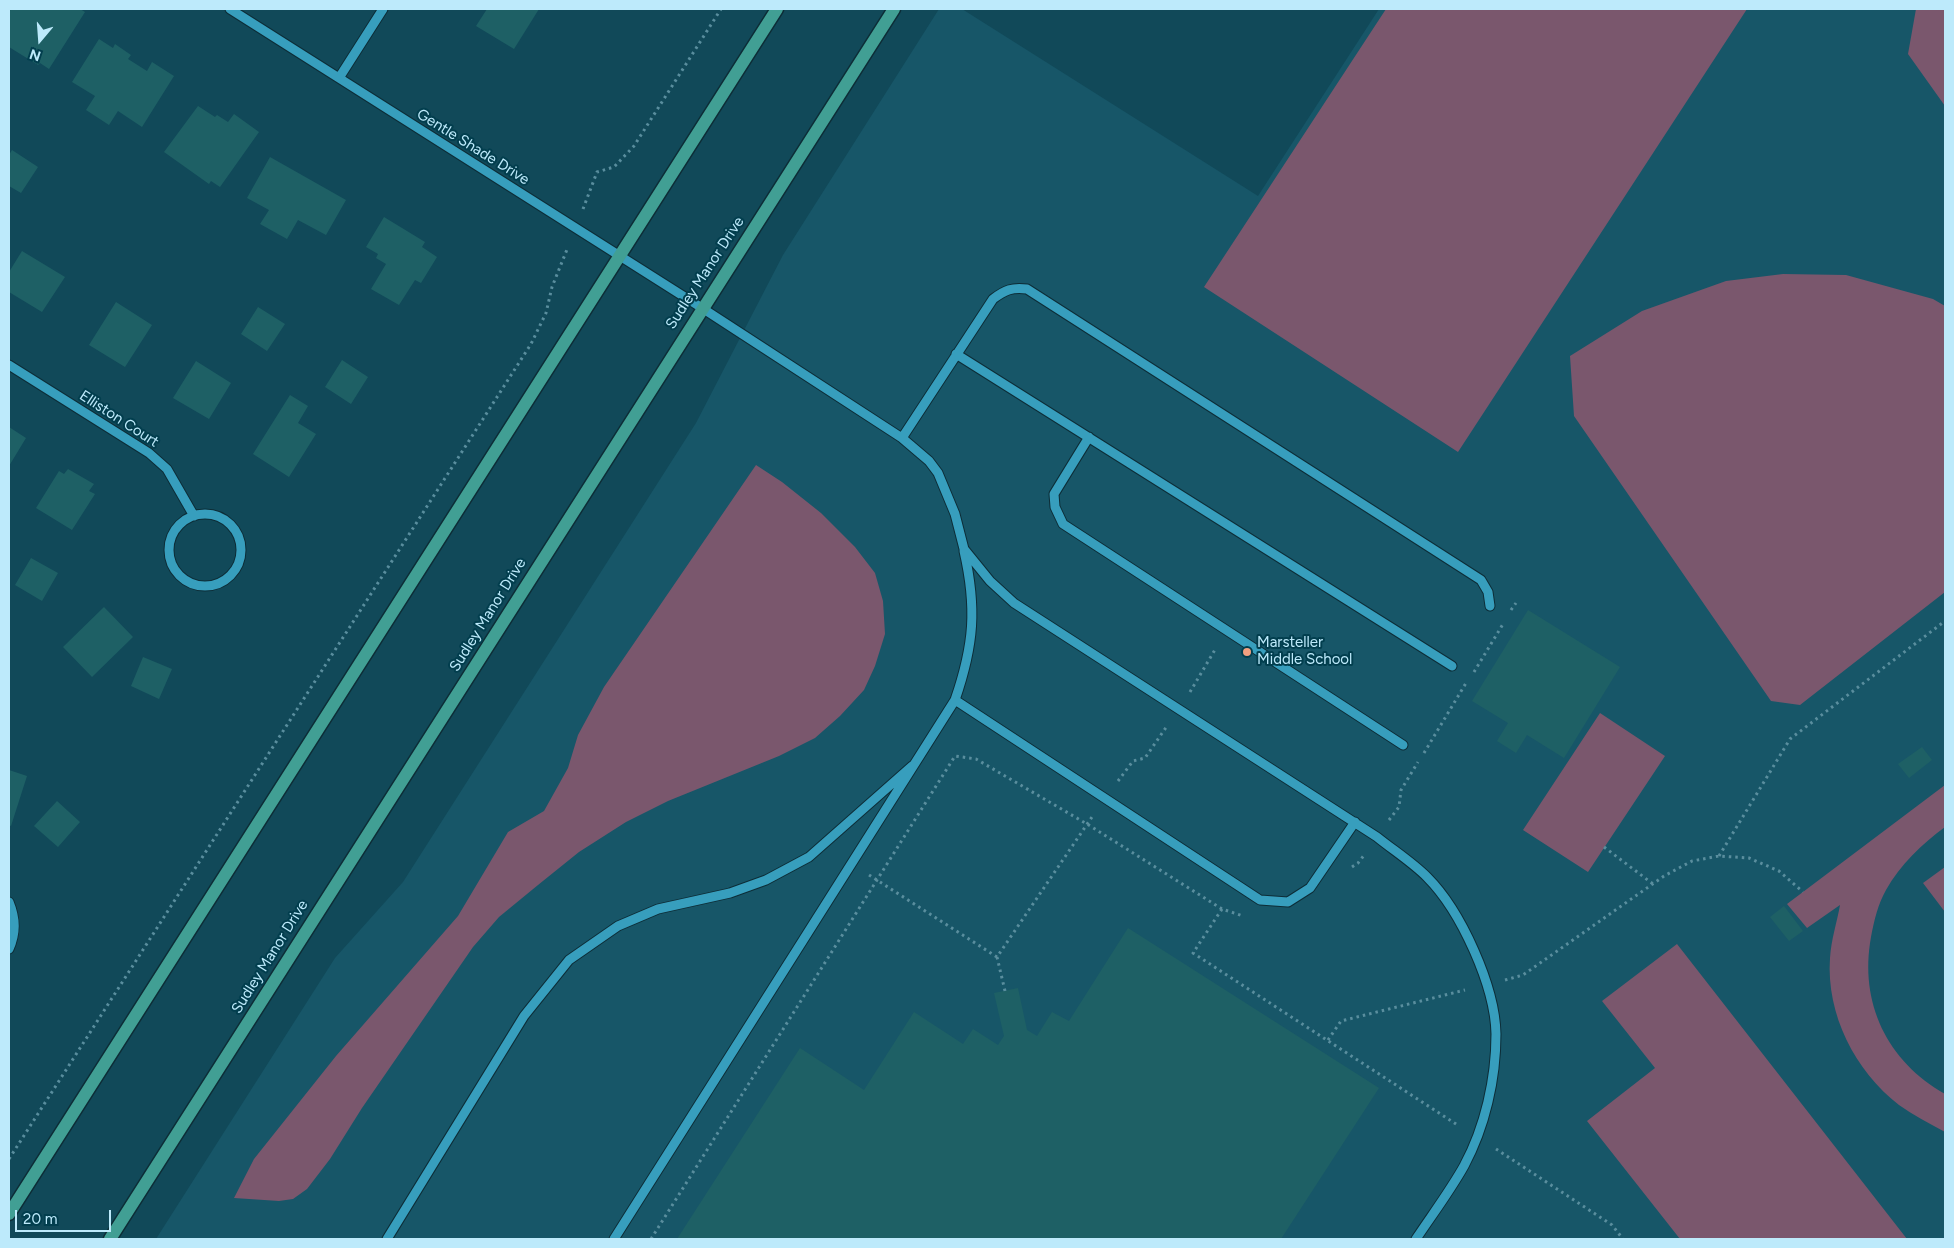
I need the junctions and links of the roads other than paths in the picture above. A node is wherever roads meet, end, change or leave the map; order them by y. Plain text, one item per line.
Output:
1 (230, 9) edge
2 (384, 9) edge
3 (778, 9) edge
4 (894, 9) edge
5 (339, 78) junction
6 (620, 256) junction
7 (702, 308) junction
8 (956, 354) junction
9 (9, 365) edge
10 (902, 438) junction
11 (1089, 438) junction
12 (194, 516) junction
13 (964, 549) junction
14 (1490, 606) dead end
15 (1452, 666) dead end
16 (955, 700) junction
17 (1403, 745) dead end
18 (919, 759) junction
19 (1354, 822) junction
20 (9, 902) edge
21 (9, 949) edge
22 (9, 1214) edge
23 (110, 1239) edge
24 (387, 1239) edge
25 (614, 1239) edge
26 (1416, 1239) edge

1 - 5 street, Gentle Shade Drive
2 - 5 street
3 - 6 main road
4 - 7 main road, Sudley Manor Drive
5 - 6 street, Gentle Shade Drive
6 - 7 street, Gentle Shade Drive
6 - 22 main road
7 - 10 street, Gentle Shade Drive
7 - 23 main road, Sudley Manor Drive
8 - 10 street
8 - 11 street
8 - 14 street
9 - 12 street, Elliston Court
10 - 13 street, Gentle Shade Drive
11 - 15 street
11 - 17 street
12 - 12 street
13 - 16 street, Gentle Shade Drive
13 - 19 street
16 - 18 street, Gentle Shade Drive
16 - 19 street
18 - 24 street
18 - 25 street, Gentle Shade Drive
19 - 26 street
20 - 21 street

